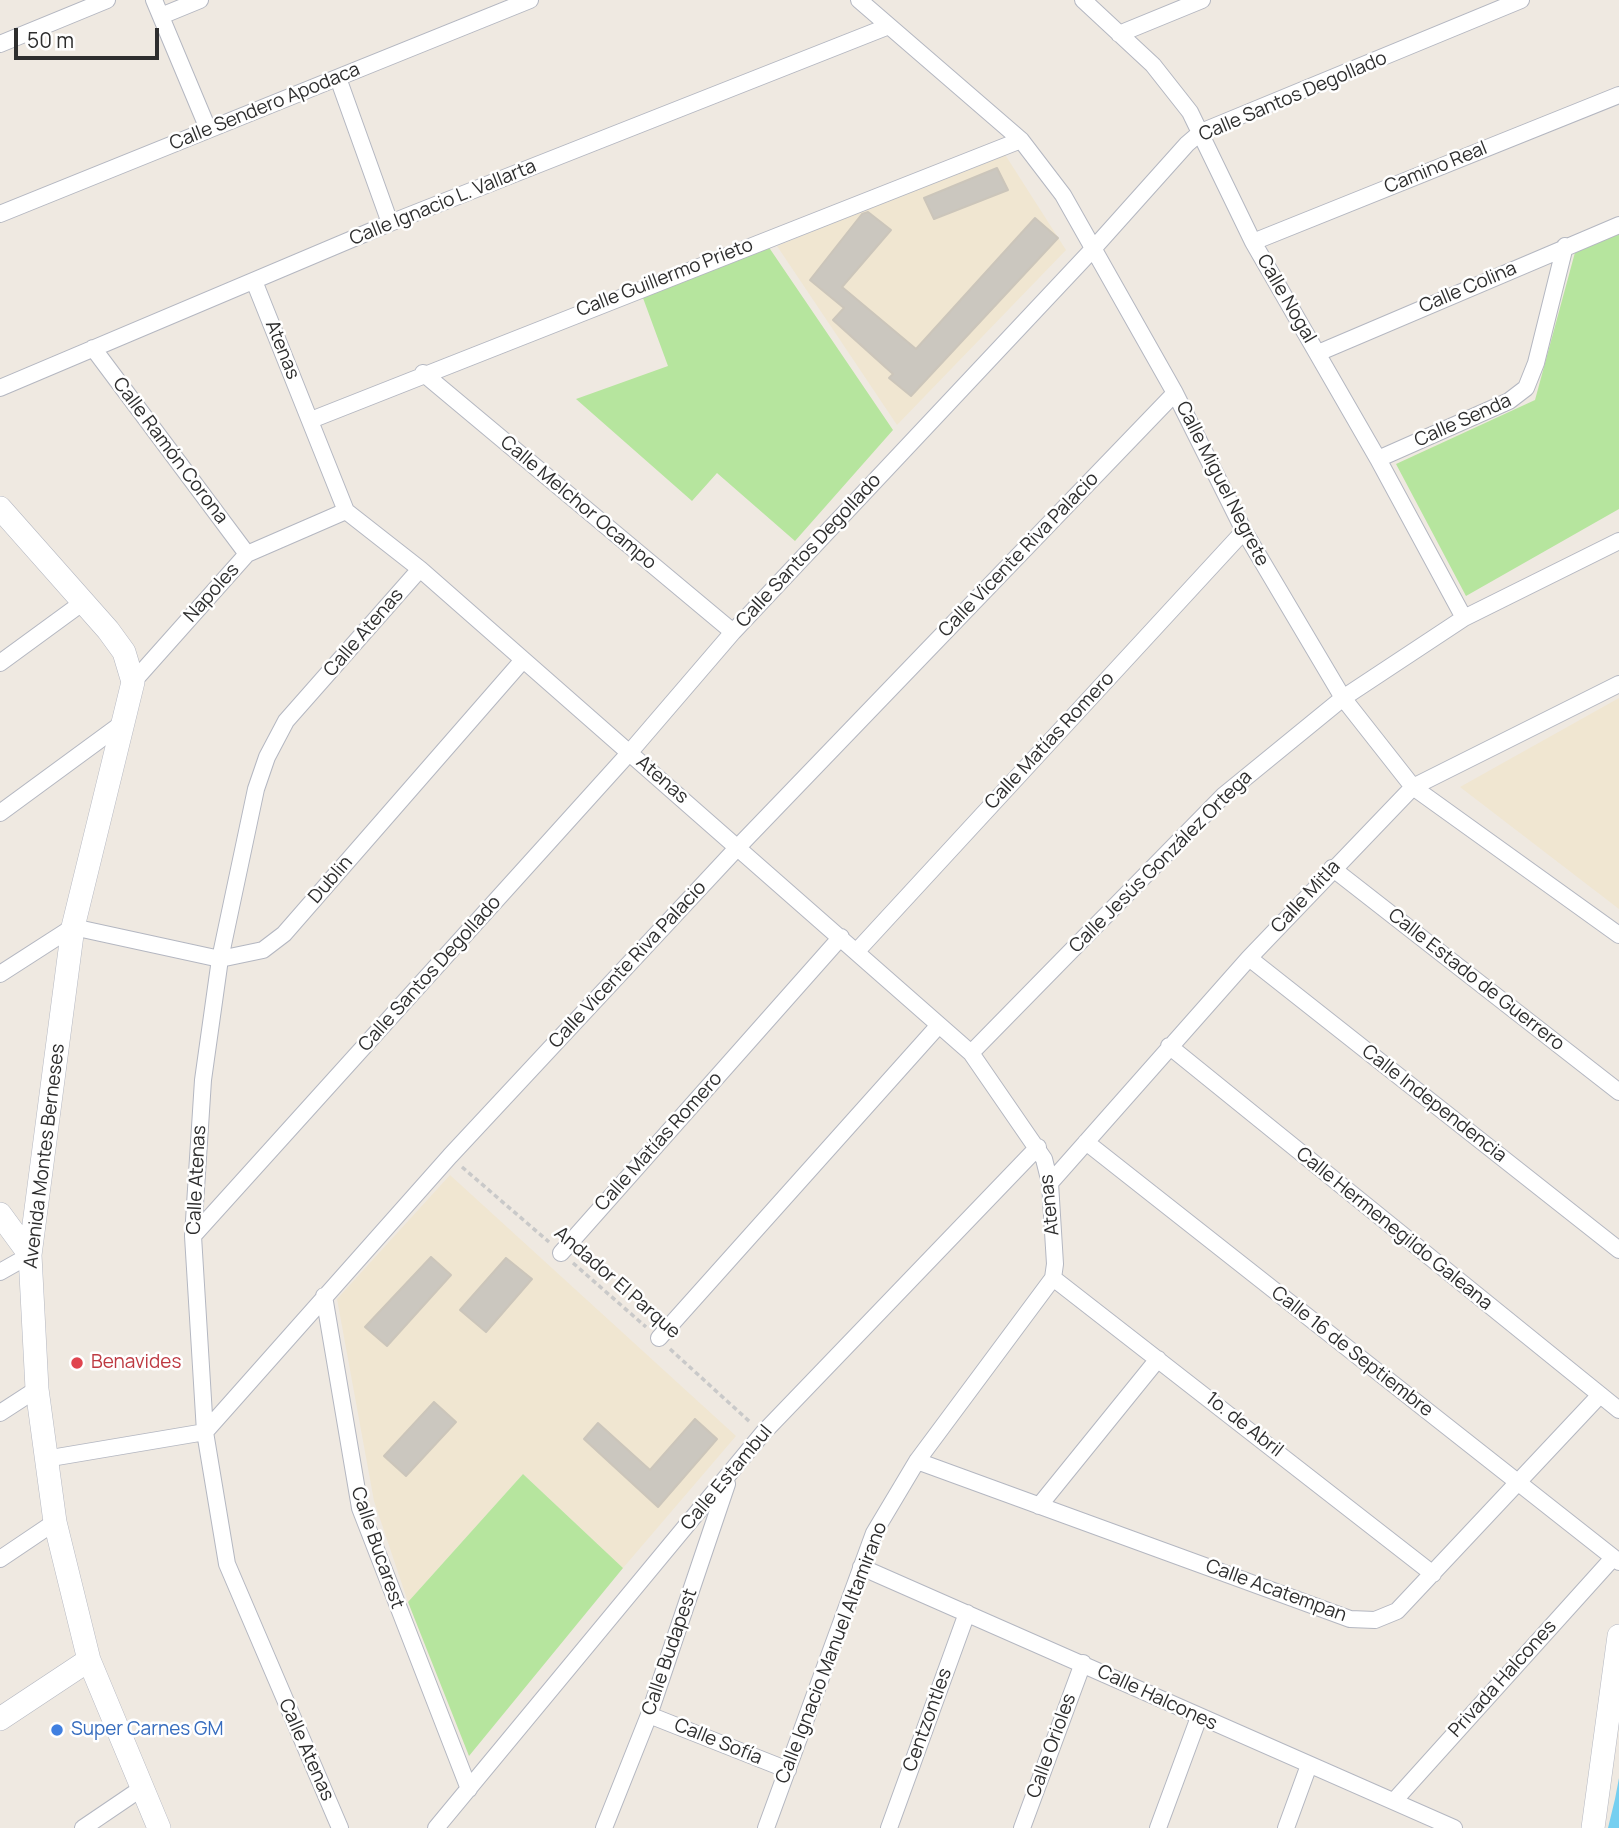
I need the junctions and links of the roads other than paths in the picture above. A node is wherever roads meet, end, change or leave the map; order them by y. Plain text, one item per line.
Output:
1 (107, 0) edge
2 (154, 0) edge
3 (200, 0) edge
4 (530, 0) edge
5 (859, 0) edge
6 (1083, 0) edge
7 (1202, 0) edge
8 (1521, 0) edge
9 (160, 16) junction
10 (889, 26) junction
11 (1119, 34) junction
12 (0, 44) edge
13 (338, 78) junction
14 (1619, 95) edge
15 (208, 130) junction
16 (1202, 132) junction
17 (1021, 140) junction
18 (0, 214) edge
19 (390, 223) junction
20 (1619, 225) edge
21 (1253, 242) junction
22 (1565, 246) junction
23 (1093, 249) junction
24 (254, 281) junction
25 (93, 348) junction
26 (1318, 353) junction
27 (423, 373) junction
28 (0, 388) edge
29 (1175, 393) junction
30 (311, 420) junction
31 (1378, 459) junction
32 (0, 509) edge
33 (346, 511) junction
34 (1244, 531) junction
35 (1619, 541) edge
36 (247, 554) junction
37 (420, 569) junction
38 (82, 603) junction
39 (1464, 618) junction
40 (733, 632) junction
41 (523, 660) junction
42 (0, 663) edge
43 (133, 682) junction
44 (1619, 684) edge
45 (1343, 698) junction
46 (124, 722) junction
47 (630, 752) junction
48 (1413, 787) junction
49 (0, 813) edge
50 (738, 847) junction
51 (1332, 868) junction
52 (73, 928) junction
53 (1619, 935) edge
54 (841, 937) junction
55 (857, 951) junction
56 (1249, 958) junction
57 (220, 959) junction
58 (0, 974) edge
59 (939, 1025) junction
60 (1168, 1046) junction
61 (971, 1054) junction
62 (1619, 1092) edge
63 (1086, 1142) junction
64 (1038, 1147) junction
65 (1050, 1183) junction
66 (0, 1214) edge
67 (193, 1236) junction
68 (1619, 1250) edge
69 (561, 1253) road end
70 (30, 1255) junction
71 (0, 1272) edge
72 (1054, 1278) junction
73 (324, 1296) junction
74 (659, 1338) road end
75 (1158, 1359) junction
76 (37, 1389) junction
77 (1599, 1396) junction
78 (1619, 1410) edge
79 (0, 1413) edge
80 (205, 1432) junction
81 (45, 1459) junction
82 (917, 1461) junction
83 (730, 1475) junction
84 (1519, 1484) junction
85 (1040, 1506) junction
86 (55, 1522) junction
87 (0, 1559) edge
88 (1616, 1560) edge
89 (860, 1567) junction
90 (1433, 1574) junction
91 (967, 1613) junction
92 (1619, 1636) edge
93 (89, 1660) junction
94 (1083, 1663) junction
95 (649, 1715) junction
96 (1199, 1717) junction
97 (0, 1719) edge
98 (1309, 1765) junction
99 (788, 1770) junction
100 (142, 1788) junction
101 (469, 1789) junction
102 (1394, 1801) junction
103 (83, 1828) edge
104 (159, 1828) edge
105 (340, 1828) edge
106 (436, 1828) edge
107 (604, 1828) edge
108 (766, 1828) edge
109 (889, 1828) edge
110 (1022, 1828) edge
111 (1158, 1828) edge
112 (1286, 1828) edge
113 (1454, 1828) edge
114 (1593, 1828) edge

1 - 12 street
2 - 9 street
3 - 9 street
4 - 13 street, Calle Sendero Apodaca
5 - 10 street, Calle Miguel Negrete
6 - 11 street, Calle Nogal
7 - 11 street
8 - 16 street, Calle Santos Degollado
9 - 15 street
10 - 17 street, Calle Miguel Negrete
10 - 19 street, Calle Ignacio L. Vallarta
11 - 16 street, Calle Nogal
13 - 15 street, Calle Sendero Apodaca
13 - 19 street
14 - 21 street, Camino Real
15 - 18 street, Calle Sendero Apodaca
16 - 21 street, Calle Nogal
16 - 23 street, Calle Santos Degollado
17 - 23 street, Calle Miguel Negrete
17 - 27 street, Calle Guillermo Prieto
19 - 24 street, Calle Ignacio L. Vallarta
20 - 22 street, Calle Colina
21 - 26 street, Calle Nogal
22 - 26 street, Calle Colina
22 - 31 street, Calle Senda
23 - 29 street, Calle Miguel Negrete
23 - 40 street, Calle Santos Degollado
24 - 25 street, Calle Ignacio L. Vallarta
24 - 30 street, Atenas
25 - 28 street, Calle Ignacio L. Vallarta
25 - 36 street, Calle Ramón Corona
26 - 31 street, Calle Nogal
27 - 30 street, Calle Guillermo Prieto
27 - 40 street, Calle Melchor Ocampo
29 - 34 street, Calle Miguel Negrete
29 - 50 street, Calle Vicente Riva Palacio
30 - 33 street, Atenas
31 - 39 street, Calle Nogal
32 - 38 street
33 - 36 street, Napoles
33 - 37 street, Atenas
34 - 45 street, Calle Miguel Negrete
34 - 55 street, Calle Matías Romero
35 - 39 street, Calle Jesús González Ortega
36 - 43 street, Napoles
37 - 41 street, Atenas
37 - 57 street, Calle Atenas
38 - 42 street
38 - 43 street
39 - 45 street, Calle Jesús González Ortega
40 - 47 street, Calle Santos Degollado
41 - 47 street, Atenas
41 - 57 street, Dublin
43 - 46 street, Avenida Montes Berneses
44 - 48 street, Calle Mitla
45 - 48 street, Calle Miguel Negrete
45 - 61 street, Calle Jesús González Ortega
46 - 49 street
46 - 52 street, Avenida Montes Berneses
47 - 50 street, Atenas
47 - 67 street, Calle Santos Degollado
48 - 51 street, Calle Mitla
48 - 53 street, Calle Miguel Negrete
50 - 54 street, Atenas
50 - 73 street, Calle Vicente Riva Palacio
51 - 56 street, Calle Mitla
51 - 62 street, Calle Estado de Guerrero
52 - 57 street, Dublin
52 - 58 street
52 - 70 street, Avenida Montes Berneses
54 - 55 street, Atenas
54 - 69 street, Calle Matías Romero
55 - 59 street, Atenas
56 - 60 street, Calle Mitla
56 - 68 street, Calle Independencia
57 - 67 street, Calle Atenas
59 - 61 street, Atenas
59 - 74 street
60 - 63 street, Calle Mitla
60 - 77 street, Calle Hermenegildo Galeana
61 - 64 street, Atenas
63 - 65 street, Calle Mitla
63 - 84 street, Calle 16 de Septiembre
64 - 65 street, Atenas
64 - 83 street, Calle Estambul
65 - 72 street, Atenas
66 - 70 street
67 - 80 street, Calle Atenas
70 - 71 street
70 - 76 street, Avenida Montes Berneses
72 - 75 street, 1o. de Abril
72 - 82 street, Calle Ignacio Manuel Altamirano
73 - 80 street, Calle Vicente Riva Palacio
73 - 101 street, Calle Bucarest
75 - 85 street
75 - 90 street, 1o. de Abril
76 - 79 street
76 - 81 street, Avenida Montes Berneses
77 - 78 street, Calle Hermenegildo Galeana
77 - 84 street, Calle Acatempan
80 - 81 street
80 - 105 street, Calle Atenas
81 - 86 street, Avenida Montes Berneses
82 - 85 street, Calle Acatempan
82 - 89 street, Calle Ignacio Manuel Altamirano
83 - 95 street, Calle Budapest
83 - 101 street, Calle Estambul
84 - 88 street, Calle 16 de Septiembre
84 - 90 street, Calle Acatempan
85 - 90 street, Calle Acatempan
86 - 87 street
86 - 93 street, Avenida Montes Berneses
88 - 102 street, Privada Halcones
89 - 91 street, Calle Halcones
89 - 99 street, Calle Ignacio Manuel Altamirano
91 - 94 street, Calle Halcones
91 - 109 street, Centzontles
92 - 114 street
93 - 97 street
93 - 100 street, Avenida Montes Berneses
94 - 96 street, Calle Halcones
94 - 110 street, Calle Orioles
95 - 99 street, Calle Sofía
95 - 107 street, Calle Budapest
96 - 98 street, Calle Halcones
96 - 111 street
98 - 102 street, Calle Halcones
98 - 112 street
99 - 108 street, Calle Ignacio Manuel Altamirano
100 - 103 street
100 - 104 street, Avenida Montes Berneses
101 - 106 street, Calle Estambul
102 - 113 street, Calle Halcones

